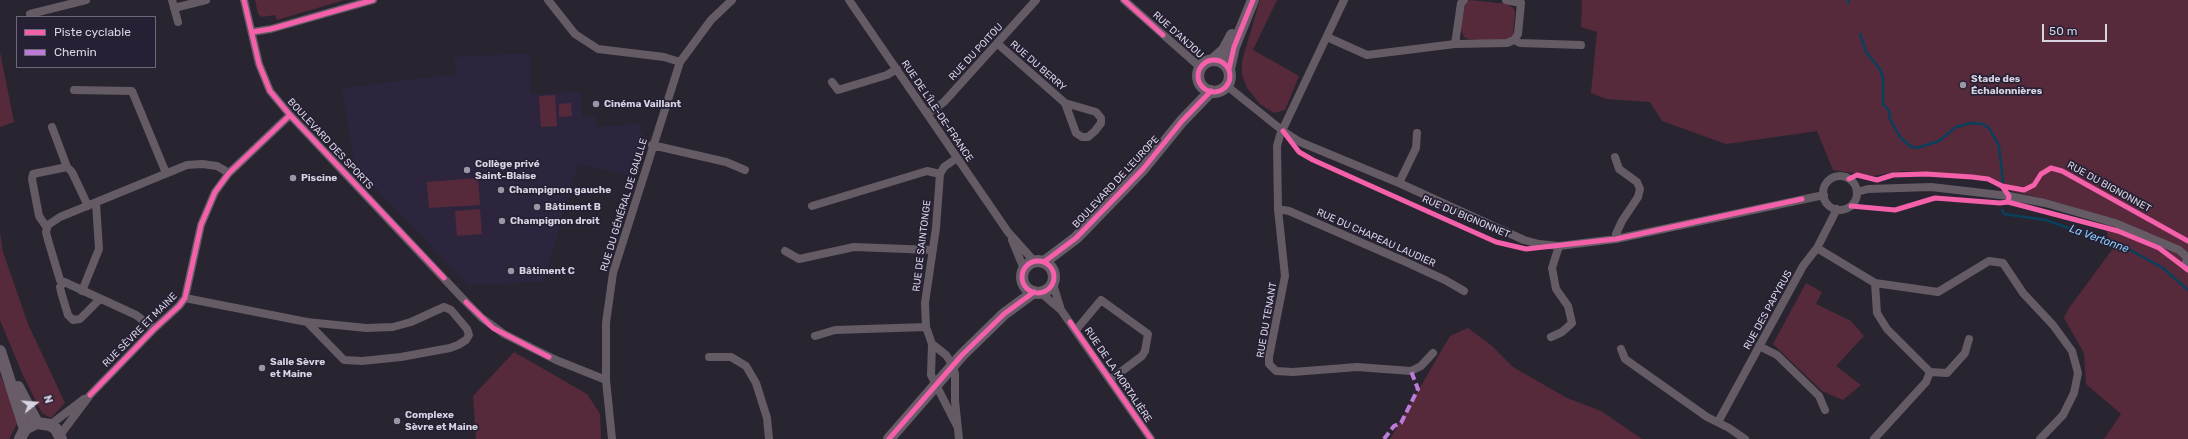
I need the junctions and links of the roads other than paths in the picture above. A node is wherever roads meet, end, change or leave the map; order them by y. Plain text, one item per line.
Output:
1 (86, 0) edge
2 (206, 0) edge
3 (244, 0) edge
4 (373, 0) edge
5 (548, 0) edge
6 (732, 0) edge
7 (849, 0) edge
8 (1036, 0) edge
9 (1124, 0) edge
10 (1344, 0) edge
11 (1464, 0) edge
12 (1506, 0) edge
13 (1522, 1) edge
14 (173, 4) edge
15 (1251, 5) edge
16 (31, 16) edge
17 (178, 22) dead end
18 (252, 32) junction
19 (1327, 37) junction
20 (1514, 40) junction
21 (998, 44) junction
22 (1455, 44) junction
23 (1580, 45) dead end
24 (1213, 60) junction
25 (680, 62) junction
26 (1201, 68) junction
27 (897, 69) junction
28 (1229, 70) junction
29 (832, 82) dead end
30 (1201, 83) junction
31 (1227, 86) junction
32 (74, 90) dead end
33 (1211, 91) junction
34 (1065, 103) junction
35 (928, 114) junction
36 (290, 115) junction
37 (1182, 121) junction
38 (52, 127) dead end
39 (1283, 131) junction
40 (1418, 133) dead end
41 (652, 145) junction
42 (1614, 157) dead end
43 (957, 158) junction
44 (68, 167) junction
45 (745, 170) dead end
46 (229, 173) junction
47 (166, 174) junction
48 (940, 174) junction
49 (1399, 183) junction
50 (1857, 192) junction
51 (1824, 195) junction
52 (92, 204) junction
53 (812, 206) dead end
54 (1278, 209) junction
55 (1837, 209) junction
56 (47, 228) junction
57 (1008, 232) junction
58 (1076, 238) junction
59 (1616, 239) junction
60 (1559, 246) junction
61 (1817, 248) junction
62 (932, 250) junction
63 (785, 251) dead end
64 (2188, 258) edge
65 (1039, 261) junction
66 (2188, 262) edge
67 (2188, 266) edge
68 (1024, 269) junction
69 (1053, 279) junction
70 (63, 283) junction
71 (1024, 283) junction
72 (1875, 283) junction
73 (82, 291) junction
74 (1464, 291) dead end
75 (1038, 292) junction
76 (185, 298) junction
77 (100, 299) junction
78 (1061, 310) junction
79 (1004, 314) junction
80 (307, 322) junction
81 (926, 327) junction
82 (154, 329) junction
83 (1076, 330) junction
84 (815, 336) dead end
85 (1551, 337) dead end
86 (1969, 339) dead end
87 (932, 344) junction
88 (1759, 346) junction
89 (1621, 349) dead end
90 (0, 351) edge
91 (1433, 353) dead end
92 (709, 356) dead end
93 (952, 364) junction
94 (6, 365) junction
95 (1930, 372) junction
96 (606, 380) junction
97 (1110, 380) junction
98 (934, 385) junction
99 (90, 395) junction
100 (1825, 410) dead end
101 (1718, 422) junction
102 (37, 423) junction
103 (50, 425) junction
104 (956, 426) junction
105 (23, 434) edge
106 (60, 437) edge
107 (612, 439) edge
108 (769, 439) edge
109 (889, 439) edge
110 (959, 439) edge
111 (1151, 439) edge
112 (1745, 439) edge
113 (1874, 439) edge
114 (2040, 439) edge

1 - 16 street
2 - 14 street
3 - 18 street, BOULEVARD DES SPORTS
4 - 18 street
5 - 25 street
6 - 25 street, RUE DU GÉNÉRAL DE GAULLE
7 - 27 street, RUE DE L'ÎLE-DE-FRANCE
8 - 21 street, RUE DU POITOU
9 - 26 street, RUE D'ANJOU
10 - 19 street, RUE DU TENANT
11 - 22 street
12 - 13 street
13 - 20 street
14 - 17 street
15 - 24 street
15 - 28 street
18 - 36 street, BOULEVARD DES SPORTS
19 - 22 street
19 - 39 street, RUE DU TENANT
20 - 22 street
20 - 23 street
21 - 34 street, RUE DU BERRY
21 - 35 street, RUE DU POITOU
24 - 26 street
24 - 28 street
25 - 41 street, RUE DU GÉNÉRAL DE GAULLE
26 - 30 street
27 - 29 street
27 - 35 street, RUE DE L'ÎLE-DE-FRANCE
28 - 31 street
30 - 33 street
30 - 37 street, BOULEVARD DE L'EUROPE
31 - 33 street
31 - 39 street, RUE DU BIGNONNET
32 - 47 street
33 - 37 street, BOULEVARD DE L'EUROPE
34 - 34 street, RUE DU BERRY
35 - 43 street, RUE DE L'ÎLE-DE-FRANCE
36 - 46 street, RUE SÈVRE ET MAINE
36 - 96 street, BOULEVARD DES SPORTS
37 - 58 street, BOULEVARD DE L'EUROPE
38 - 44 street
39 - 49 street, RUE DU BIGNONNET
39 - 54 street, RUE DU TENANT
40 - 49 street
41 - 45 street
41 - 96 street, RUE DU GÉNÉRAL DE GAULLE
42 - 59 street
43 - 48 street
43 - 57 street, RUE DE L'ÎLE-DE-FRANCE
44 - 52 street
44 - 56 street
46 - 47 street
46 - 76 street, RUE SÈVRE ET MAINE
47 - 52 street
48 - 53 street
48 - 62 street, RUE DE SAINTONGE
49 - 60 street, RUE DU BIGNONNET
50 - 51 street
50 - 55 street
50 - 64 street
51 - 55 street
51 - 59 street, RUE DU BIGNONNET
52 - 56 street
52 - 73 street
54 - 74 street, RUE DU CHAPEAU LAUDIER
54 - 91 street, RUE DU TENANT
55 - 61 street, RUE DES PAPYRUS
56 - 70 street
57 - 65 street, RUE DE L'ÎLE-DE-FRANCE
57 - 68 street, RUE DE L'ÎLE-DE-FRANCE
58 - 65 street, BOULEVARD DE L'EUROPE
58 - 69 street, BOULEVARD DE L'EUROPE
59 - 60 street, RUE DU BIGNONNET
60 - 85 street
61 - 72 street
61 - 88 street, RUE DES PAPYRUS
62 - 63 street
62 - 81 street, RUE DE SAINTONGE
65 - 68 street
65 - 69 street
66 - 67 street
68 - 71 street
69 - 75 street
69 - 78 street, RUE DE LA MORTALIÈRE
70 - 73 street
70 - 77 street
71 - 75 street
71 - 79 street
72 - 95 street
72 - 114 street
73 - 77 street
75 - 78 street, RUE DE LA MORTALIÈRE
75 - 79 street
76 - 80 street, RUE SÈVRE ET MAINE
76 - 82 street, RUE SÈVRE ET MAINE
77 - 82 street
78 - 83 street, RUE DE LA MORTALIÈRE
79 - 93 street
80 - 80 street, RUE SÈVRE ET MAINE
81 - 84 street
81 - 87 street, RUE DE SAINTONGE
82 - 99 street, RUE SÈVRE ET MAINE
83 - 97 street, RUE DE LA MORTALIÈRE
83 - 97 street
86 - 95 street
87 - 93 street, RUE DE SAINTONGE
87 - 98 street, RUE DE SAINTONGE
88 - 100 street
88 - 101 street, RUE DES PAPYRUS
89 - 101 street
90 - 94 street
92 - 108 street
93 - 98 street
93 - 104 street
94 - 102 street
94 - 105 street
95 - 113 street
96 - 107 street, RUE DU GÉNÉRAL DE GAULLE
97 - 111 street, RUE DE LA MORTALIÈRE
98 - 104 street
98 - 109 street
99 - 103 street, RUE SÈVRE ET MAINE
99 - 106 street, RUE SÈVRE ET MAINE
101 - 112 street
102 - 103 street
102 - 105 street
103 - 106 street
104 - 110 street

